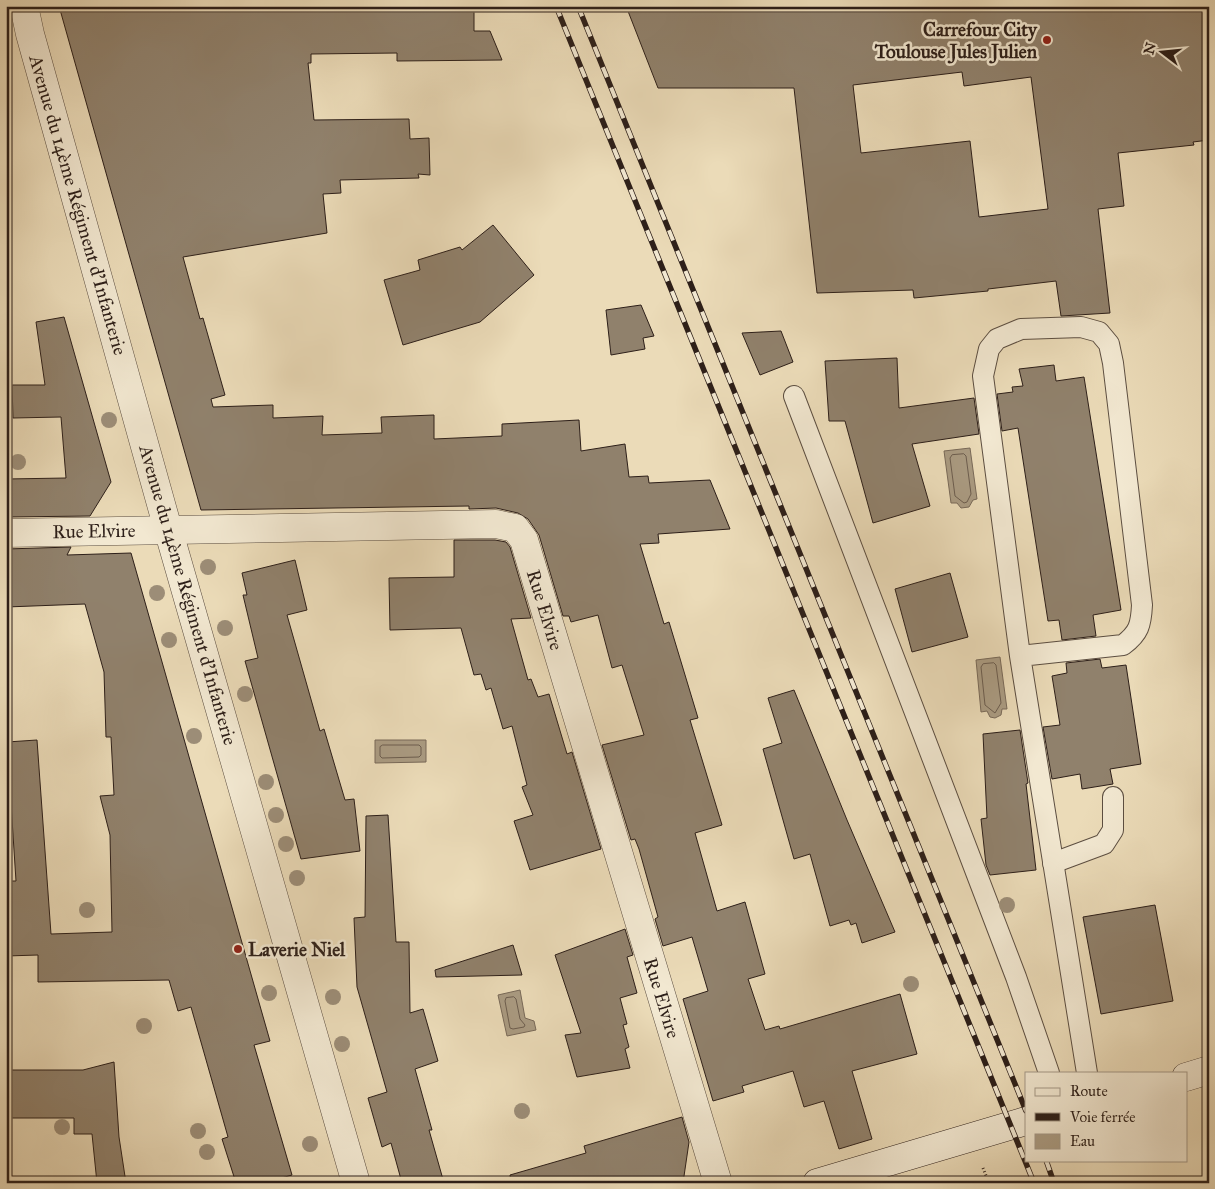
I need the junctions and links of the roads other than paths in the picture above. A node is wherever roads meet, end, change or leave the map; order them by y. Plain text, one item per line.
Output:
1 (24, 6) edge
2 (794, 396) dead end
3 (168, 529) junction
4 (6, 533) edge
5 (1020, 656) junction
6 (1113, 797) dead end
7 (1053, 863) junction
8 (1209, 1070) edge
9 (1049, 1072) edge
10 (1087, 1072) edge
11 (1188, 1076) edge
12 (1025, 1121) edge
13 (873, 1175) edge
14 (356, 1183) edge
15 (718, 1183) edge
16 (817, 1183) edge

1 - 3 street, Avenue du 14ème Régiment d'Infanterie
2 - 9 lane
3 - 4 street, Rue Elvire
3 - 14 street, Avenue du 14ème Régiment d'Infanterie
3 - 15 street, Rue Elvire
5 - 5 lane
5 - 7 lane
6 - 7 lane
7 - 10 lane
8 - 11 street
12 - 13 street
13 - 16 street

